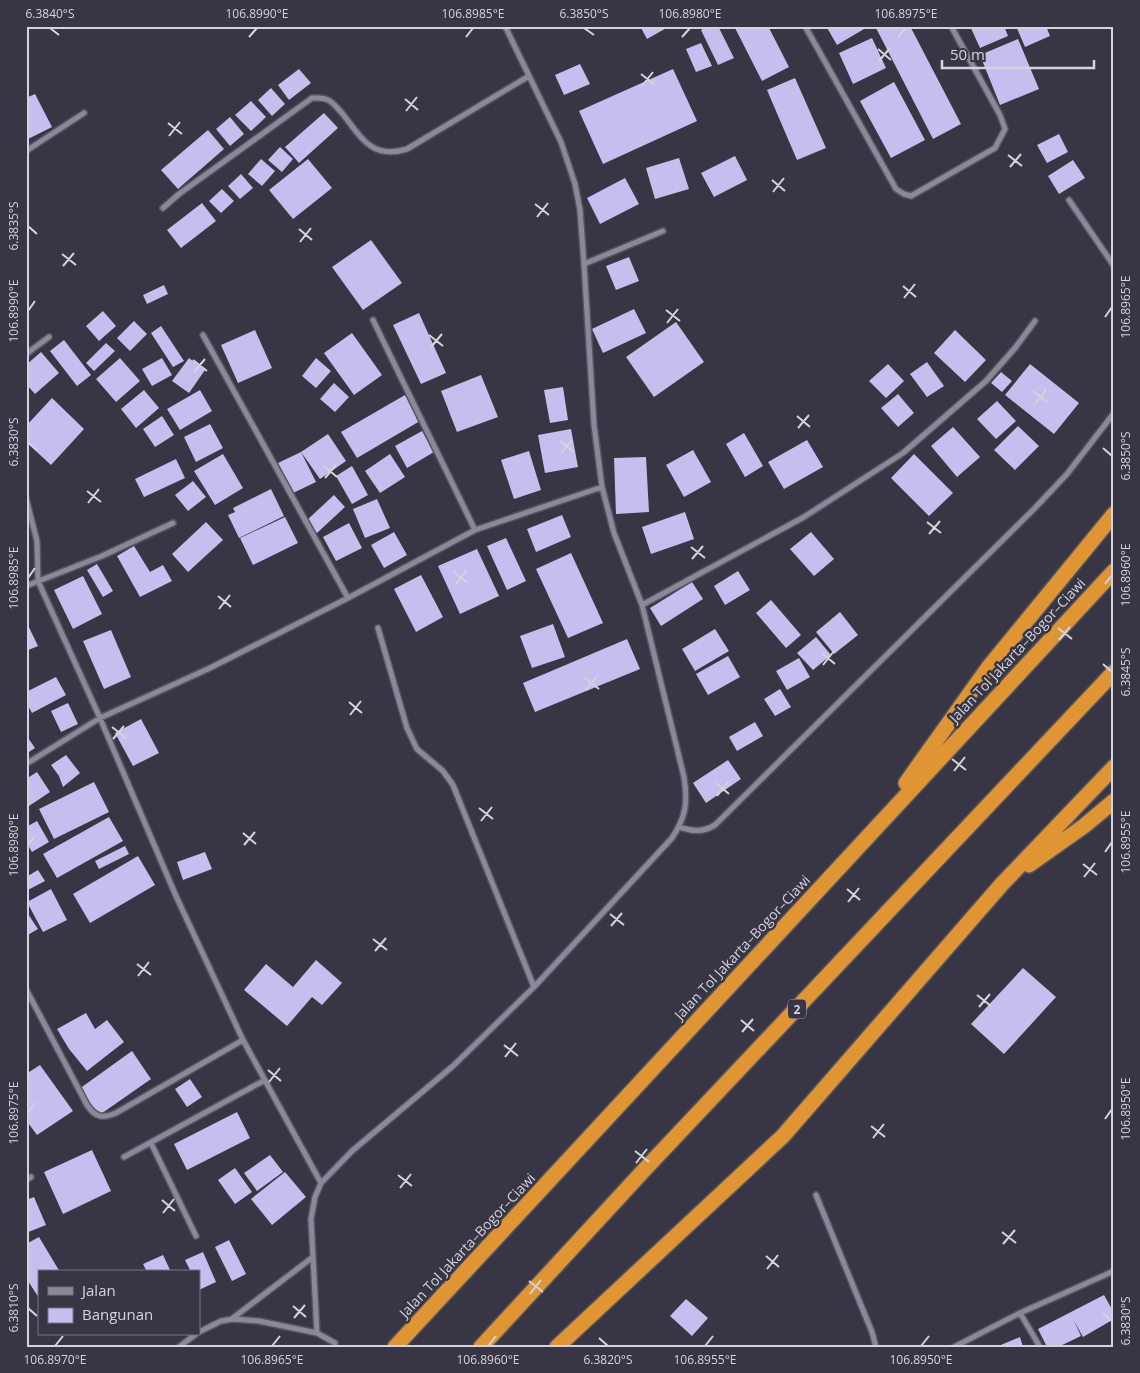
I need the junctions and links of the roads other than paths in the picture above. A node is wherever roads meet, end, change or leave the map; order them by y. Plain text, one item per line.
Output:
1 (505, 26) edge
2 (804, 26) edge
3 (951, 26) edge
4 (529, 76) junction
5 (84, 113) dead end
6 (26, 151) edge
7 (1069, 200) dead end
8 (163, 208) dead end
9 (663, 231) dead end
10 (584, 264) junction
11 (1114, 266) edge
12 (373, 320) dead end
13 (1035, 321) dead end
14 (204, 335) dead end
15 (49, 337) dead end
16 (26, 354) edge
17 (1114, 413) edge
18 (602, 487) junction
19 (26, 498) edge
20 (1114, 514) edge
21 (173, 524) dead end
22 (475, 530) junction
23 (1114, 571) edge
24 (38, 581) junction
25 (26, 586) edge
26 (348, 598) junction
27 (642, 605) junction
28 (378, 628) dead end
29 (1114, 672) edge
30 (100, 718) junction
31 (26, 764) edge
32 (1114, 767) edge
33 (1114, 801) edge
34 (679, 827) junction
35 (868, 835) junction
36 (1002, 884) junction
37 (534, 987) junction
38 (26, 989) edge
39 (242, 1040) junction
40 (265, 1080) junction
41 (152, 1143) junction
42 (124, 1157) dead end
43 (321, 1183) junction
44 (816, 1195) dead end
45 (196, 1236) dead end
46 (312, 1257) junction
47 (1114, 1272) edge
48 (1020, 1314) junction
49 (233, 1319) junction
50 (200, 1332) edge
51 (317, 1334) junction
52 (193, 1336) edge
53 (335, 1344) dead end
54 (179, 1347) edge
55 (394, 1347) edge
56 (481, 1347) edge
57 (557, 1347) edge
58 (876, 1347) edge
59 (954, 1347) edge
60 (1040, 1347) edge

1 - 4 street
2 - 3 street
4 - 8 street
4 - 10 street
5 - 6 street
7 - 11 street
9 - 10 street
10 - 18 street
12 - 22 street
13 - 27 street
14 - 26 street
15 - 16 street
17 - 34 street
18 - 22 street
18 - 27 street
19 - 24 street
20 - 35 highway
21 - 24 street
22 - 26 street
23 - 35 highway, Jalan Tol Jakarta–Bogor–Ciawi
24 - 25 street
24 - 30 street
26 - 30 street
27 - 34 street
28 - 37 street
29 - 56 highway, 2
30 - 31 street
30 - 39 street
32 - 36 highway
33 - 36 highway
34 - 37 street
35 - 55 highway, Jalan Tol Jakarta–Bogor–Ciawi
36 - 57 highway
37 - 43 street
38 - 39 street
39 - 40 street
40 - 41 street
40 - 43 street
41 - 42 street
41 - 45 street
43 - 46 street
44 - 58 street
46 - 49 street
46 - 51 street
47 - 48 street
48 - 59 street
48 - 60 street
49 - 50 street
49 - 51 street
51 - 53 street
52 - 54 street

